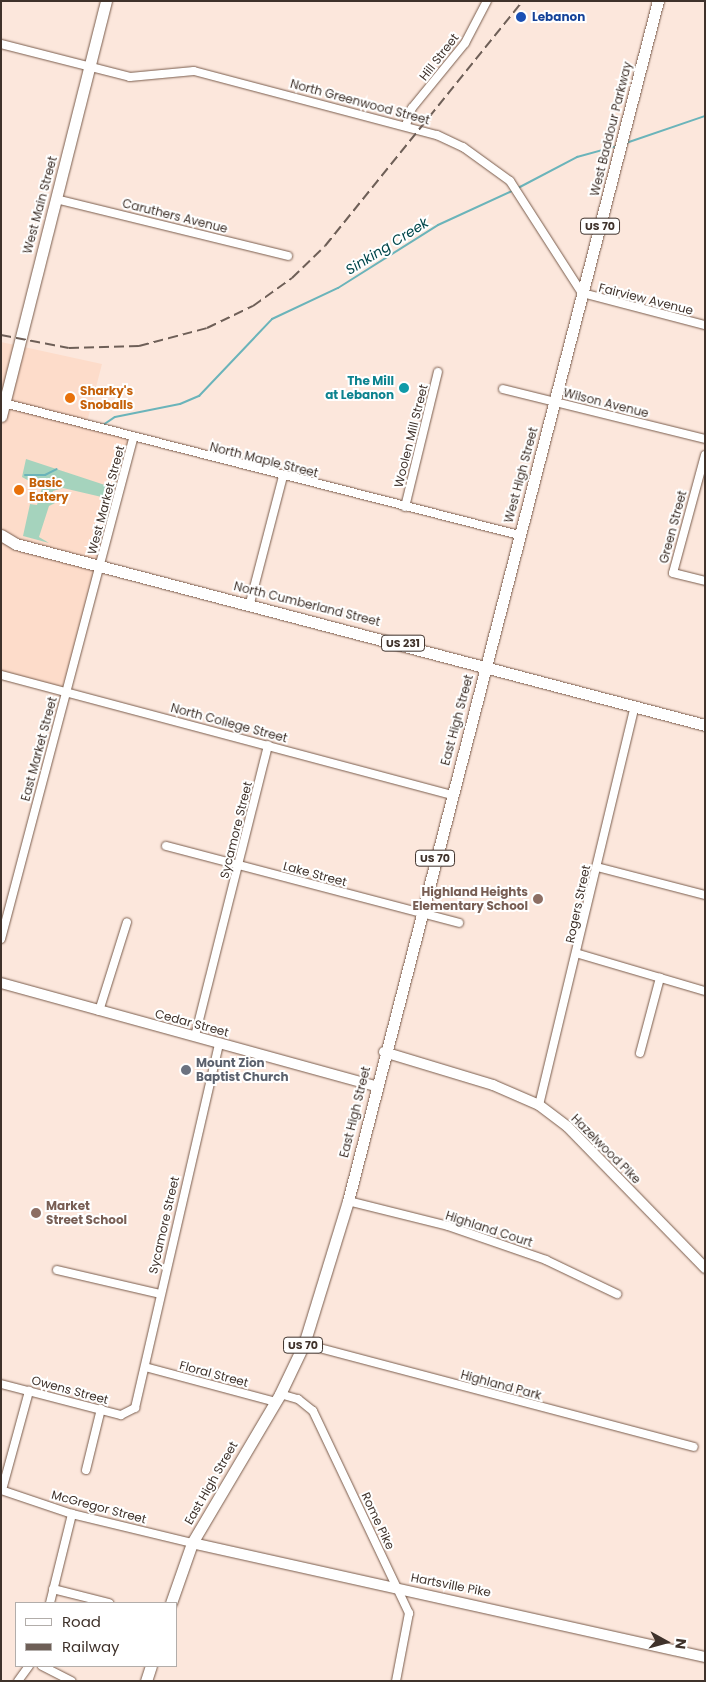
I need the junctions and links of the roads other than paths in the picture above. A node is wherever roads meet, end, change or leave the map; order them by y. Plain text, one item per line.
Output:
1 (106, 1) edge
2 (488, 1) edge
3 (658, 1) edge
4 (1, 44) edge
5 (90, 67) junction
6 (406, 125) junction
7 (56, 199) junction
8 (288, 256) dead end
9 (582, 294) junction
10 (705, 325) edge
11 (438, 372) dead end
12 (503, 389) dead end
13 (554, 402) junction
14 (3, 403) edge
15 (1, 416) edge
16 (133, 439) junction
17 (705, 439) edge
18 (705, 455) edge
19 (283, 476) junction
20 (405, 506) junction
21 (1, 535) edge
22 (519, 535) junction
23 (16, 544) junction
24 (1, 546) edge
25 (100, 566) junction
26 (705, 581) edge
27 (250, 603) junction
28 (486, 664) junction
29 (1, 675) edge
30 (66, 691) junction
31 (635, 706) junction
32 (705, 725) edge
33 (268, 745) junction
34 (451, 795) junction
35 (166, 846) dead end
36 (239, 865) junction
37 (597, 867) junction
38 (705, 895) edge
39 (420, 913) junction
40 (127, 922) dead end
41 (459, 923) dead end
42 (1, 939) edge
43 (579, 954) junction
44 (660, 978) junction
45 (1, 983) edge
46 (705, 990) edge
47 (98, 1012) junction
48 (195, 1036) junction
49 (219, 1043) junction
50 (384, 1052) junction
51 (640, 1053) dead end
52 (376, 1086) junction
53 (539, 1105) junction
54 (348, 1201) junction
55 (705, 1268) edge
56 (57, 1270) dead end
57 (160, 1294) junction
58 (617, 1294) dead end
59 (304, 1344) junction
60 (145, 1368) junction
61 (1, 1384) edge
62 (29, 1390) junction
63 (278, 1398) junction
64 (101, 1409) junction
65 (133, 1412) joint
66 (694, 1447) dead end
67 (86, 1470) dead end
68 (2, 1490) edge
69 (72, 1514) junction
70 (192, 1543) junction
71 (396, 1587) junction
72 (53, 1589) junction
73 (50, 1602) edge
74 (105, 1602) edge
75 (171, 1602) edge
76 (705, 1657) edge
77 (28, 1667) edge
78 (44, 1667) edge
79 (151, 1667) edge
80 (18, 1681) edge
81 (71, 1681) edge
82 (146, 1681) edge
83 (396, 1681) edge

1 - 5 main road, West Main Street
2 - 6 street, Hill Street
3 - 9 main road, West Baddour Parkway / US 70
4 - 5 street, North Greenwood Street
5 - 6 street, North Greenwood Street
5 - 7 main road, West Main Street
6 - 9 street, North Greenwood Street
7 - 8 street, Caruthers Avenue
7 - 14 main road, West Main Street
9 - 10 street, Fairview Avenue
9 - 13 main road, West High Street / US 70
11 - 20 street, Woolen Mill Street
12 - 13 street, Wilson Avenue
13 - 17 street, Wilson Avenue
13 - 22 main road, West High Street / US 70
14 - 15 main road, West Main Street
14 - 16 street, North Maple Street
16 - 19 street, North Maple Street
16 - 25 street, West Market Street
18 - 26 street, Green Street
19 - 20 street, North Maple Street
19 - 27 street
20 - 22 street, North Maple Street
21 - 23 main road, North Cumberland Street / US 231
22 - 28 main road, West High Street / US 70
23 - 24 main road, North Cumberland Street / US 231
23 - 25 main road, North Cumberland Street / US 231
25 - 27 main road, North Cumberland Street / US 231
25 - 30 street, East Market Street
27 - 28 main road, North Cumberland Street / US 231
28 - 31 main road, North Cumberland Street / US 231
28 - 34 main road, East High Street / US 70
29 - 30 street, North College Street
30 - 33 street, North College Street
30 - 42 street, East Market Street
31 - 32 main road, North Cumberland Street / US 231
31 - 37 street, Rogers Street
33 - 34 street, North College Street
33 - 36 street, Sycamore Street
34 - 39 main road, East High Street / US 70
35 - 36 street, Lake Street
36 - 39 street, Lake Street
36 - 48 street, Sycamore Street
37 - 38 street
37 - 43 street, Rogers Street
39 - 41 street, Lake Street
39 - 50 main road, East High Street / US 70
40 - 47 street
43 - 44 street
43 - 53 street, Rogers Street
44 - 46 street
44 - 51 street
45 - 47 street, Cedar Street
47 - 48 street, Cedar Street
48 - 49 street, Cedar Street
49 - 52 street, Cedar Street
49 - 57 street, Sycamore Street
50 - 52 main road, East High Street / US 70
50 - 53 street, Hazelwood Pike
52 - 54 main road, East High Street / US 70
53 - 55 street, Hazelwood Pike
54 - 58 street, Highland Court
54 - 59 main road, East High Street / US 70
56 - 57 street
57 - 60 street, Sycamore Street
59 - 63 main road, East High Street / US 70
59 - 66 street, Highland Park
60 - 63 street, Floral Street
60 - 65 street, Sycamore Street
61 - 62 street, Owens Street
62 - 64 street, Owens Street
62 - 68 street
63 - 70 main road, East High Street / US 70
63 - 71 street, Rome Pike
64 - 65 street, Owens Street
64 - 67 street
68 - 69 street, McGregor Street
69 - 70 street, McGregor Street
69 - 72 street
70 - 71 street, Hartsville Pike
70 - 75 main road, US 70
71 - 76 street, Hartsville Pike
71 - 83 street, Rome Pike
72 - 73 street
72 - 74 street
77 - 80 street
78 - 81 street
79 - 82 main road

